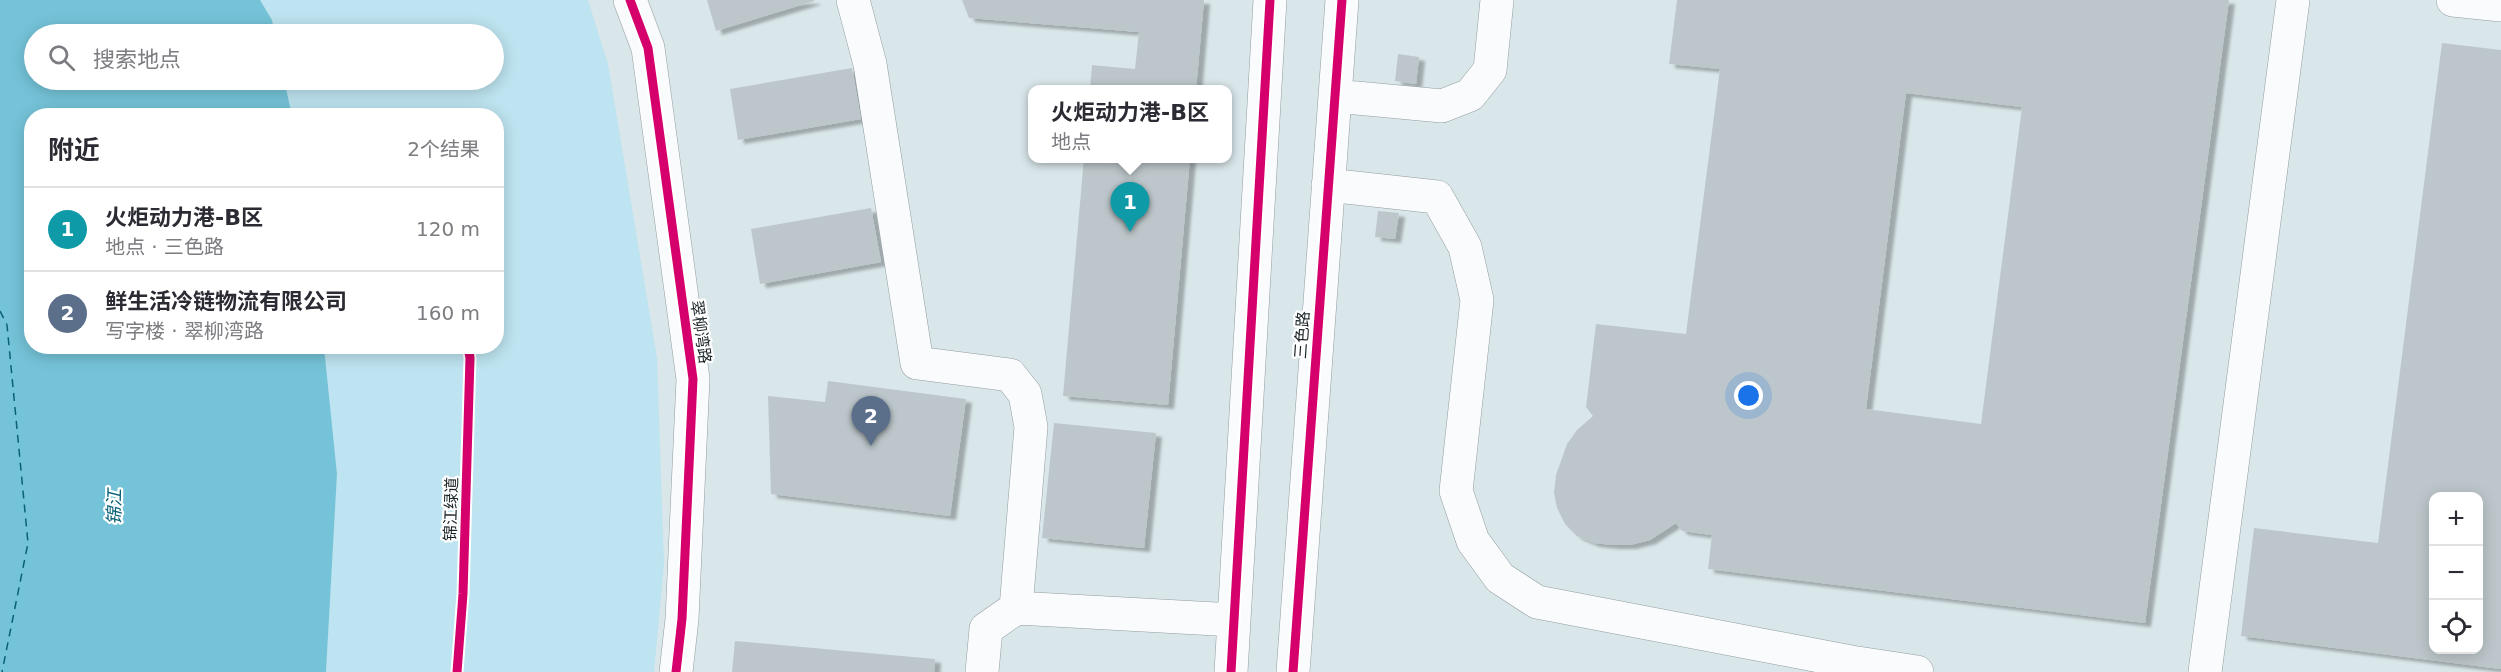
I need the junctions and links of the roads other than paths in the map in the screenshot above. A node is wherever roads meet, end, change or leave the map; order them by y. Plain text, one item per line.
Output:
1 (630, 0) edge
2 (853, 0) edge
3 (1270, 0) edge
4 (1342, 0) edge
5 (1497, 0) edge
6 (2293, 0) edge
7 (2453, 0) edge
8 (2501, 5) edge
9 (1335, 96) junction
10 (1328, 185) junction
11 (1016, 608) junction
12 (1234, 620) junction
13 (676, 672) edge
14 (982, 672) edge
15 (1231, 672) edge
16 (1293, 672) edge
17 (1917, 672) edge
18 (2205, 672) edge

1 - 13 street, 翠柳湾路
2 - 11 street
3 - 12 street
4 - 9 street, 三色路
5 - 9 street
6 - 18 street
7 - 8 street
9 - 10 street, 三色路
10 - 16 street, 三色路
10 - 17 street
11 - 12 street
11 - 14 street
12 - 15 street

